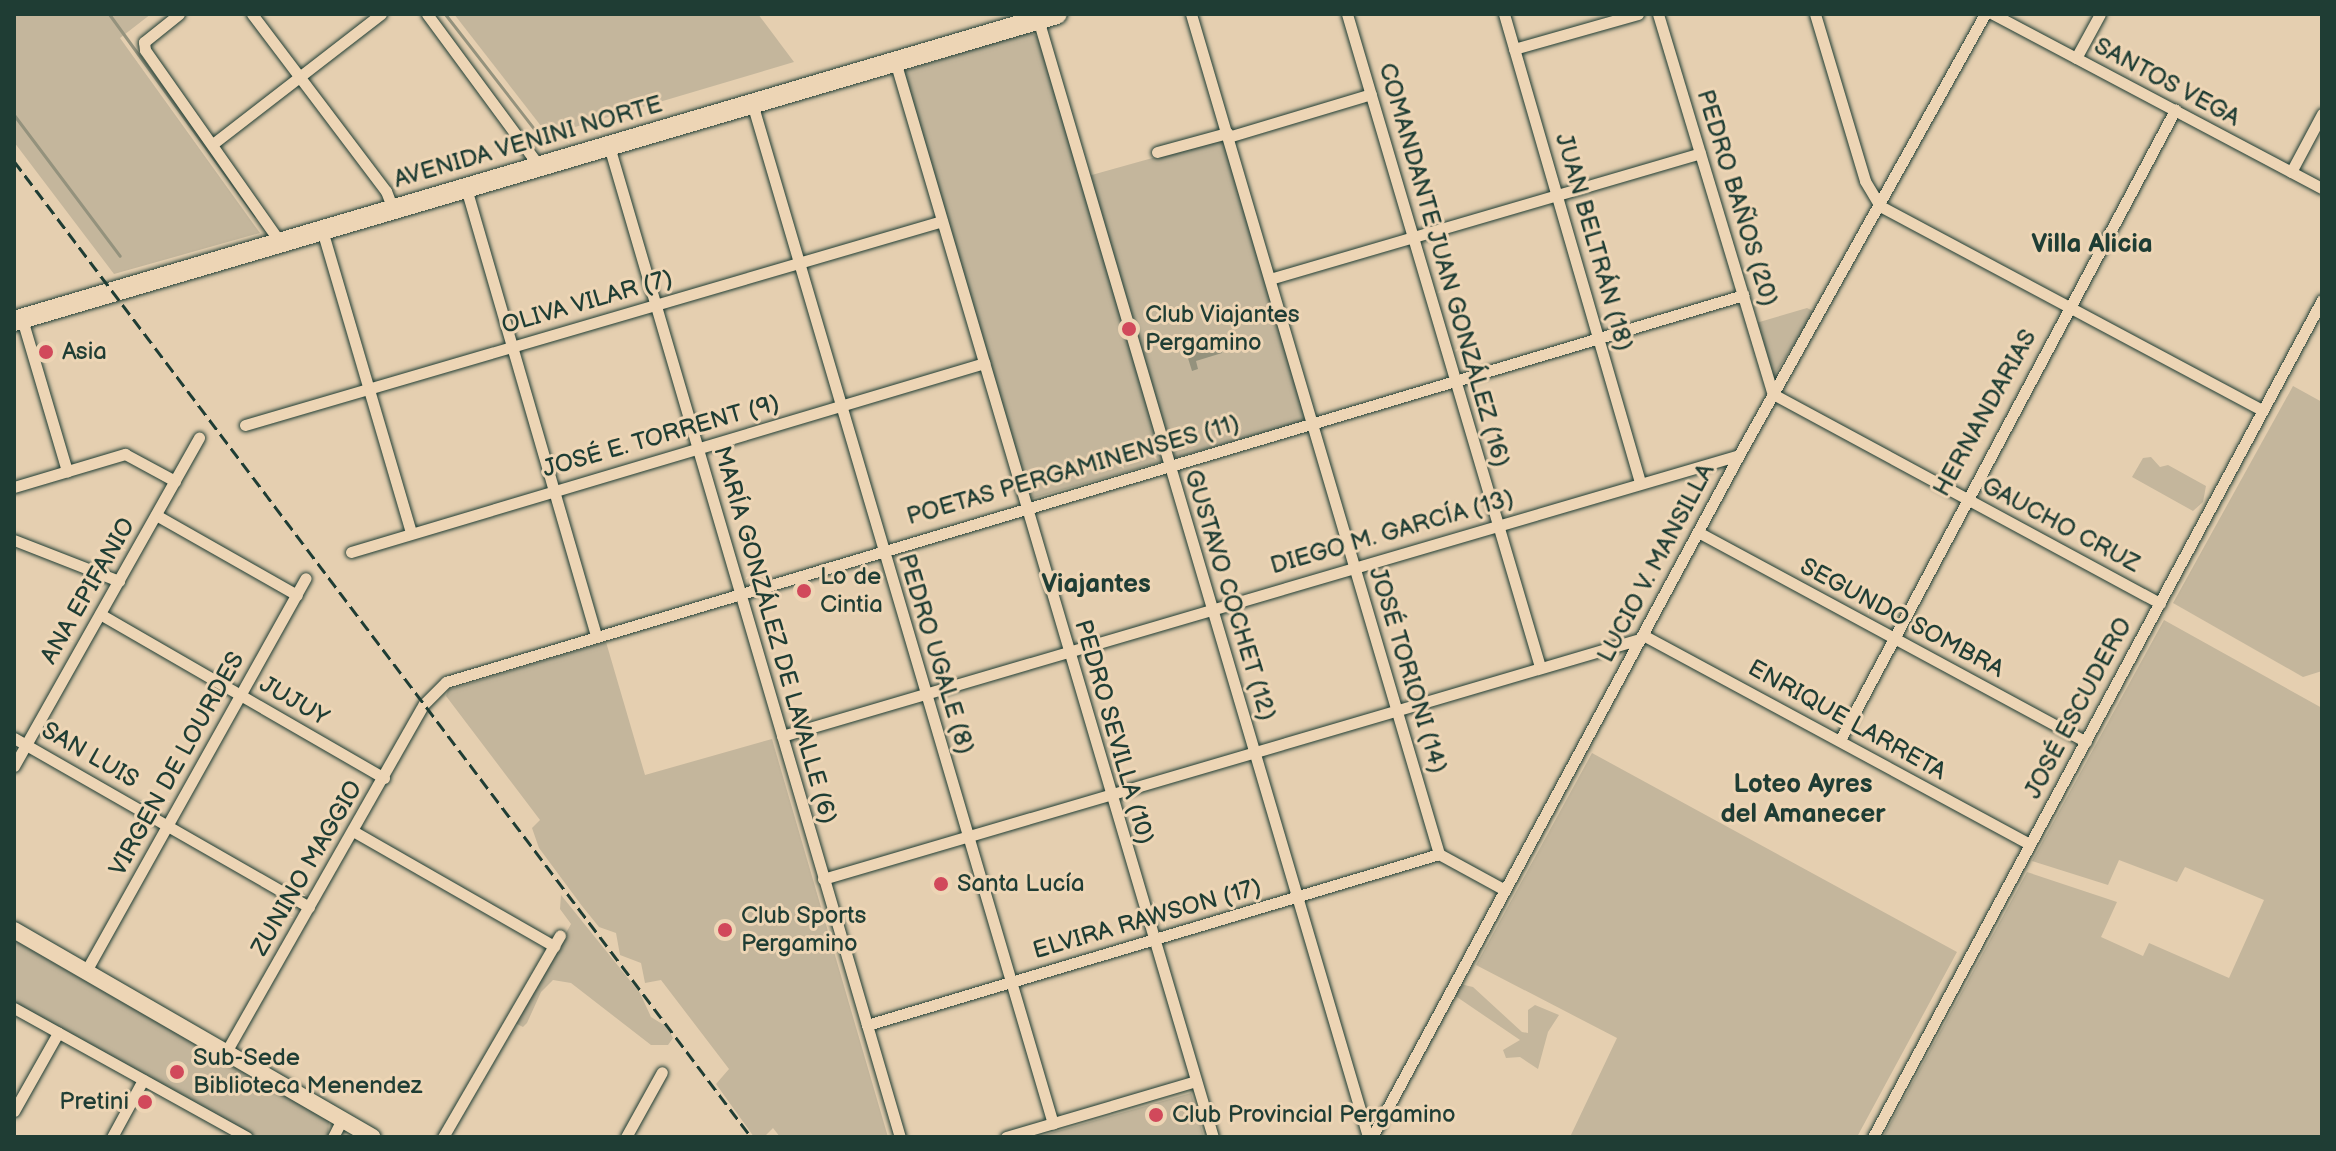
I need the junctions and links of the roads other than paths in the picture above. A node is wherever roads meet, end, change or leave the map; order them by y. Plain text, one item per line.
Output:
1 (179, 14) edge
2 (252, 14) edge
3 (381, 14) edge
4 (427, 14) edge
5 (1191, 14) edge
6 (1347, 14) edge
7 (1504, 14) edge
8 (1638, 14) edge
9 (1658, 14) edge
10 (1815, 14) edge
11 (1985, 14) edge
12 (1993, 14) edge
13 (2100, 14) edge
14 (1047, 17) edge
15 (1514, 49) junction
16 (2076, 58) junction
17 (895, 61) junction
18 (299, 76) junction
19 (1371, 94) junction
20 (752, 103) junction
21 (2175, 110) junction
22 (2322, 114) edge
23 (1227, 135) junction
24 (214, 143) junction
25 (609, 146) junction
26 (1157, 152) dead end
27 (1700, 153) junction
28 (539, 166) junction
29 (2291, 172) junction
30 (466, 188) junction
31 (2322, 188) edge
32 (1558, 195) junction
33 (1880, 206) junction
34 (393, 209) junction
35 (942, 221) junction
36 (322, 230) junction
37 (1414, 237) junction
38 (280, 242) junction
39 (799, 263) junction
40 (1270, 279) junction
41 (1743, 295) junction
42 (2322, 300) edge
43 (656, 305) junction
44 (2069, 307) junction
45 (18, 320) edge
46 (1598, 338) junction
47 (513, 347) junction
48 (984, 363) junction
49 (1456, 381) junction
50 (369, 390) junction
51 (1773, 394) junction
52 (841, 407) junction
53 (2262, 410) junction
54 (1313, 423) junction
55 (245, 425) dead end
56 (199, 438) dead end
57 (698, 448) junction
58 (1739, 455) junction
59 (1168, 465) junction
60 (67, 471) junction
61 (175, 481) junction
62 (1640, 483) junction
63 (14, 487) edge
64 (554, 491) junction
65 (1964, 499) junction
66 (1025, 507) junction
67 (156, 515) junction
68 (1498, 524) junction
69 (1698, 532) junction
70 (411, 533) junction
71 (14, 540) edge
72 (882, 549) junction
73 (351, 552) dead end
74 (1354, 566) junction
75 (306, 578) dead end
76 (119, 581) junction
77 (741, 594) junction
78 (297, 595) junction
79 (2160, 603) junction
80 (1210, 608) junction
81 (100, 614) junction
82 (596, 636) junction
83 (1642, 637) junction
84 (1891, 637) junction
85 (1067, 650) junction
86 (1540, 667) junction
87 (926, 692) junction
88 (240, 695) junction
89 (424, 704) joint
90 (1397, 709) junction
91 (782, 736) junction
92 (14, 738) edge
93 (1840, 740) junction
94 (2086, 742) junction
95 (27, 743) junction
96 (1253, 751) junction
97 (14, 766) edge
98 (384, 778) junction
99 (1108, 794) junction
100 (168, 825) junction
101 (353, 831) junction
102 (967, 837) junction
103 (2029, 844) junction
104 (1439, 854) junction
105 (823, 879) junction
106 (1503, 889) junction
107 (1297, 898) junction
108 (309, 907) junction
109 (14, 930) edge
110 (1153, 940) junction
111 (86, 971) junction
112 (1011, 981) junction
113 (14, 1008) edge
114 (867, 1025) junction
115 (58, 1033) junction
116 (226, 1052) junction
117 (662, 1072) dead end
118 (143, 1080) junction
119 (1196, 1081) junction
120 (14, 1111) edge
121 (342, 1119) junction
122 (1053, 1124) junction
123 (226, 1132) edge
124 (112, 1137) edge
125 (247, 1137) edge
126 (333, 1137) edge
127 (373, 1137) edge
128 (443, 1137) edge
129 (626, 1137) edge
130 (900, 1137) edge
131 (1006, 1137) edge
132 (1213, 1137) edge
133 (1370, 1137) edge
134 (1873, 1137) edge

1 - 24 street
2 - 18 street
3 - 18 street
4 - 28 street
5 - 23 street, JOSÉ TORIONI (14)
6 - 19 street, COMANDANTE JUAN GONZÁLEZ (16)
7 - 15 street, JUAN BELTRÁN (18)
8 - 15 street
9 - 27 street, PEDRO BAÑOS (20)
10 - 33 street
11 - 33 street, LUCIO V. MANSILLA
12 - 16 street, SANTOS VEGA
13 - 16 street
14 - 17 highway, AVENIDA VENINI NORTE
14 - 59 street, GUSTAVO COCHET (12)
15 - 32 street, JUAN BELTRÁN (18)
16 - 21 street, SANTOS VEGA
17 - 20 highway, AVENIDA VENINI NORTE
17 - 35 street, PEDRO SEVILLA (10)
18 - 24 street
18 - 34 street
19 - 23 street
19 - 37 street, COMANDANTE JUAN GONZÁLEZ (16)
20 - 25 highway, AVENIDA VENINI NORTE
20 - 39 street, PEDRO UGALE (8)
21 - 29 street, SANTOS VEGA
21 - 44 street, HERNANDARIAS
22 - 29 street
23 - 26 street
23 - 40 street, JOSÉ TORIONI (14)
24 - 38 street
25 - 28 highway, AVENIDA VENINI NORTE
25 - 43 street, MARÍA GONZÁLEZ DE LAVALLE (6)
27 - 32 street
27 - 41 street, PEDRO BAÑOS (20)
28 - 30 highway, AVENIDA VENINI NORTE
29 - 31 street, SANTOS VEGA
30 - 34 highway, AVENIDA VENINI NORTE
30 - 47 street
32 - 37 street
32 - 46 street, JUAN BELTRÁN (18)
33 - 44 street
33 - 51 street, LUCIO V. MANSILLA
34 - 36 highway, AVENIDA VENINI NORTE
35 - 39 street, OLIVA VILAR (7)
35 - 48 street, PEDRO SEVILLA (10)
36 - 38 highway, AVENIDA VENINI NORTE
36 - 50 street
37 - 40 street
37 - 49 street, COMANDANTE JUAN GONZÁLEZ (16)
38 - 45 highway, AVENIDA VENINI NORTE
39 - 43 street, OLIVA VILAR (7)
39 - 52 street, PEDRO UGALE (8)
40 - 54 street, JOSÉ TORIONI (14)
41 - 46 street, POETAS PERGAMINENSES (11)
41 - 51 street, PEDRO BAÑOS (20)
42 - 53 street, JOSÉ ESCUDERO
43 - 47 street, OLIVA VILAR (7)
43 - 57 street, MARÍA GONZÁLEZ DE LAVALLE (6)
44 - 53 street
44 - 65 street, HERNANDARIAS
45 - 60 street
46 - 49 street, POETAS PERGAMINENSES (11)
46 - 62 street, JUAN BELTRÁN (18)
47 - 50 street, OLIVA VILAR (7)
47 - 64 street
48 - 52 street, JOSÉ E. TORRENT (9)
48 - 66 street, PEDRO SEVILLA (10)
49 - 54 street, POETAS PERGAMINENSES (11)
49 - 68 street, COMANDANTE JUAN GONZÁLEZ (16)
50 - 55 street, OLIVA VILAR (7)
50 - 70 street
51 - 58 street, LUCIO V. MANSILLA
51 - 65 street, GAUCHO CRUZ
52 - 57 street, JOSÉ E. TORRENT (9)
52 - 72 street, PEDRO UGALE (8)
53 - 79 street, JOSÉ ESCUDERO
54 - 59 street, POETAS PERGAMINENSES (11)
54 - 74 street, JOSÉ TORIONI (14)
56 - 61 street, ANA EPIFANIO
57 - 64 street, JOSÉ E. TORRENT (9)
57 - 77 street, MARÍA GONZÁLEZ DE LAVALLE (6)
58 - 62 street, DIEGO M. GARCÍA (13)
58 - 69 street, LUCIO V. MANSILLA
59 - 66 street, POETAS PERGAMINENSES (11)
59 - 80 street, GUSTAVO COCHET (12)
60 - 61 street
60 - 63 street
61 - 67 street, ANA EPIFANIO
62 - 68 street, DIEGO M. GARCÍA (13)
64 - 70 street, JOSÉ E. TORRENT (9)
64 - 82 street
65 - 79 street, GAUCHO CRUZ
65 - 84 street, HERNANDARIAS
66 - 72 street, POETAS PERGAMINENSES (11)
66 - 85 street, PEDRO SEVILLA (10)
67 - 76 street, ANA EPIFANIO
67 - 78 street
68 - 74 street, DIEGO M. GARCÍA (13)
68 - 86 street, COMANDANTE JUAN GONZÁLEZ (16)
69 - 83 street, LUCIO V. MANSILLA
69 - 84 street, SEGUNDO SOMBRA
70 - 73 street, JOSÉ E. TORRENT (9)
71 - 76 street
72 - 77 street, POETAS PERGAMINENSES (11)
72 - 87 street, PEDRO UGALE (8)
74 - 80 street, DIEGO M. GARCÍA (13)
74 - 90 street, JOSÉ TORIONI (14)
75 - 78 street, VIRGEN DE LOURDES
76 - 81 street, ANA EPIFANIO
77 - 82 street, POETAS PERGAMINENSES (11)
77 - 91 street, MARÍA GONZÁLEZ DE LAVALLE (6)
78 - 88 street, VIRGEN DE LOURDES
79 - 94 street, JOSÉ ESCUDERO
80 - 85 street, DIEGO M. GARCÍA (13)
80 - 96 street, GUSTAVO COCHET (12)
81 - 88 street, JUJUY
81 - 95 street, ANA EPIFANIO
82 - 89 street, POETAS PERGAMINENSES (11)
83 - 86 street
83 - 93 street, ENRIQUE LARRETA
83 - 106 street, LUCIO V. MANSILLA
84 - 93 street, HERNANDARIAS
84 - 94 street, SEGUNDO SOMBRA
85 - 87 street, DIEGO M. GARCÍA (13)
85 - 99 street, PEDRO SEVILLA (10)
86 - 90 street
87 - 91 street, DIEGO M. GARCÍA (13)
87 - 102 street, PEDRO UGALE (8)
88 - 98 street, JUJUY
88 - 100 street, VIRGEN DE LOURDES
89 - 98 street, ZUNINO MAGGIO
90 - 96 street
90 - 104 street, JOSÉ TORIONI (14)
91 - 105 street, MARÍA GONZÁLEZ DE LAVALLE (6)
92 - 95 street, SAN LUIS
93 - 103 street, ENRIQUE LARRETA
94 - 103 street, JOSÉ ESCUDERO
95 - 97 street, ANA EPIFANIO
95 - 100 street, SAN LUIS
96 - 99 street
96 - 107 street, GUSTAVO COCHET (12)
98 - 101 street, ZUNINO MAGGIO
99 - 102 street
99 - 110 street, PEDRO SEVILLA (10)
100 - 108 street, SAN LUIS
100 - 111 street, VIRGEN DE LOURDES
101 - 108 street, ZUNINO MAGGIO
101 - 128 street
102 - 105 street
102 - 112 street, PEDRO UGALE (8)
103 - 134 street, JOSÉ ESCUDERO
104 - 106 street
104 - 107 street, ELVIRA RAWSON (17)
105 - 114 street, MARÍA GONZÁLEZ DE LAVALLE (6)
106 - 133 street, LUCIO V. MANSILLA
107 - 110 street, ELVIRA RAWSON (17)
107 - 133 street, GUSTAVO COCHET (12)
108 - 116 street, ZUNINO MAGGIO
109 - 111 main road
110 - 112 street, ELVIRA RAWSON (17)
110 - 119 street, PEDRO SEVILLA (10)
111 - 116 main road
112 - 114 street, ELVIRA RAWSON (17)
112 - 122 street, PEDRO UGALE (8)
113 - 115 street
114 - 130 street, MARÍA GONZÁLEZ DE LAVALLE (6)
115 - 118 street
115 - 120 street
116 - 121 main road
117 - 129 street
118 - 123 street
118 - 124 street
119 - 122 street
119 - 132 street, PEDRO SEVILLA (10)
121 - 126 street
121 - 127 main road
122 - 131 street
123 - 125 street

